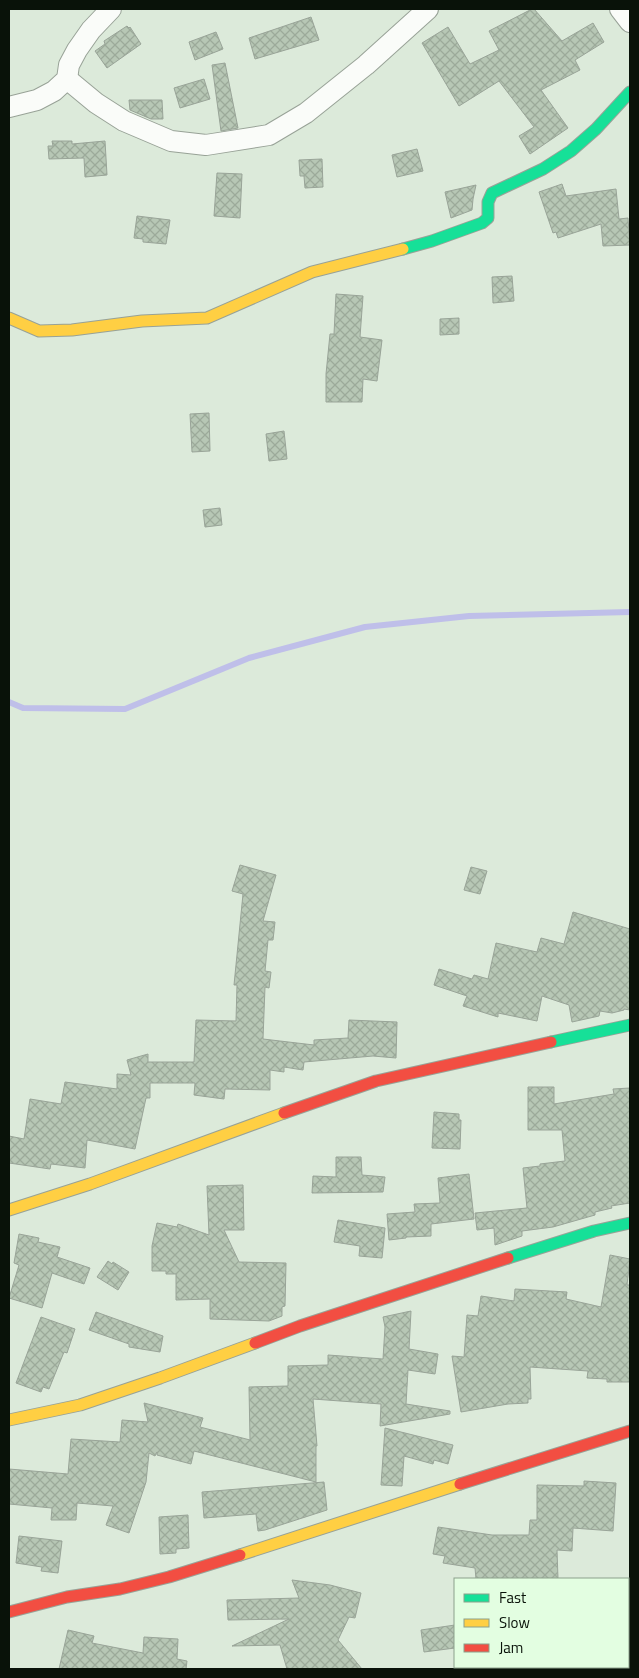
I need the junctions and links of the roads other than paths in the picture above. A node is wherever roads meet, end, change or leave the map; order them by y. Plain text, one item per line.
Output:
1 (111, 9) edge
2 (428, 9) edge
3 (620, 9) edge
4 (630, 22) edge
5 (67, 79) junction
6 (630, 92) edge
7 (9, 107) edge
8 (9, 318) edge
9 (630, 1025) edge
10 (9, 1210) edge
11 (630, 1223) edge
12 (9, 1420) edge
13 (630, 1431) edge
14 (9, 1612) edge
15 (557, 1668) edge
16 (541, 1669) edge

1 - 5 street
2 - 5 street
3 - 4 street
5 - 7 street
6 - 8 street
9 - 10 street
11 - 12 street
13 - 14 street
15 - 16 street

